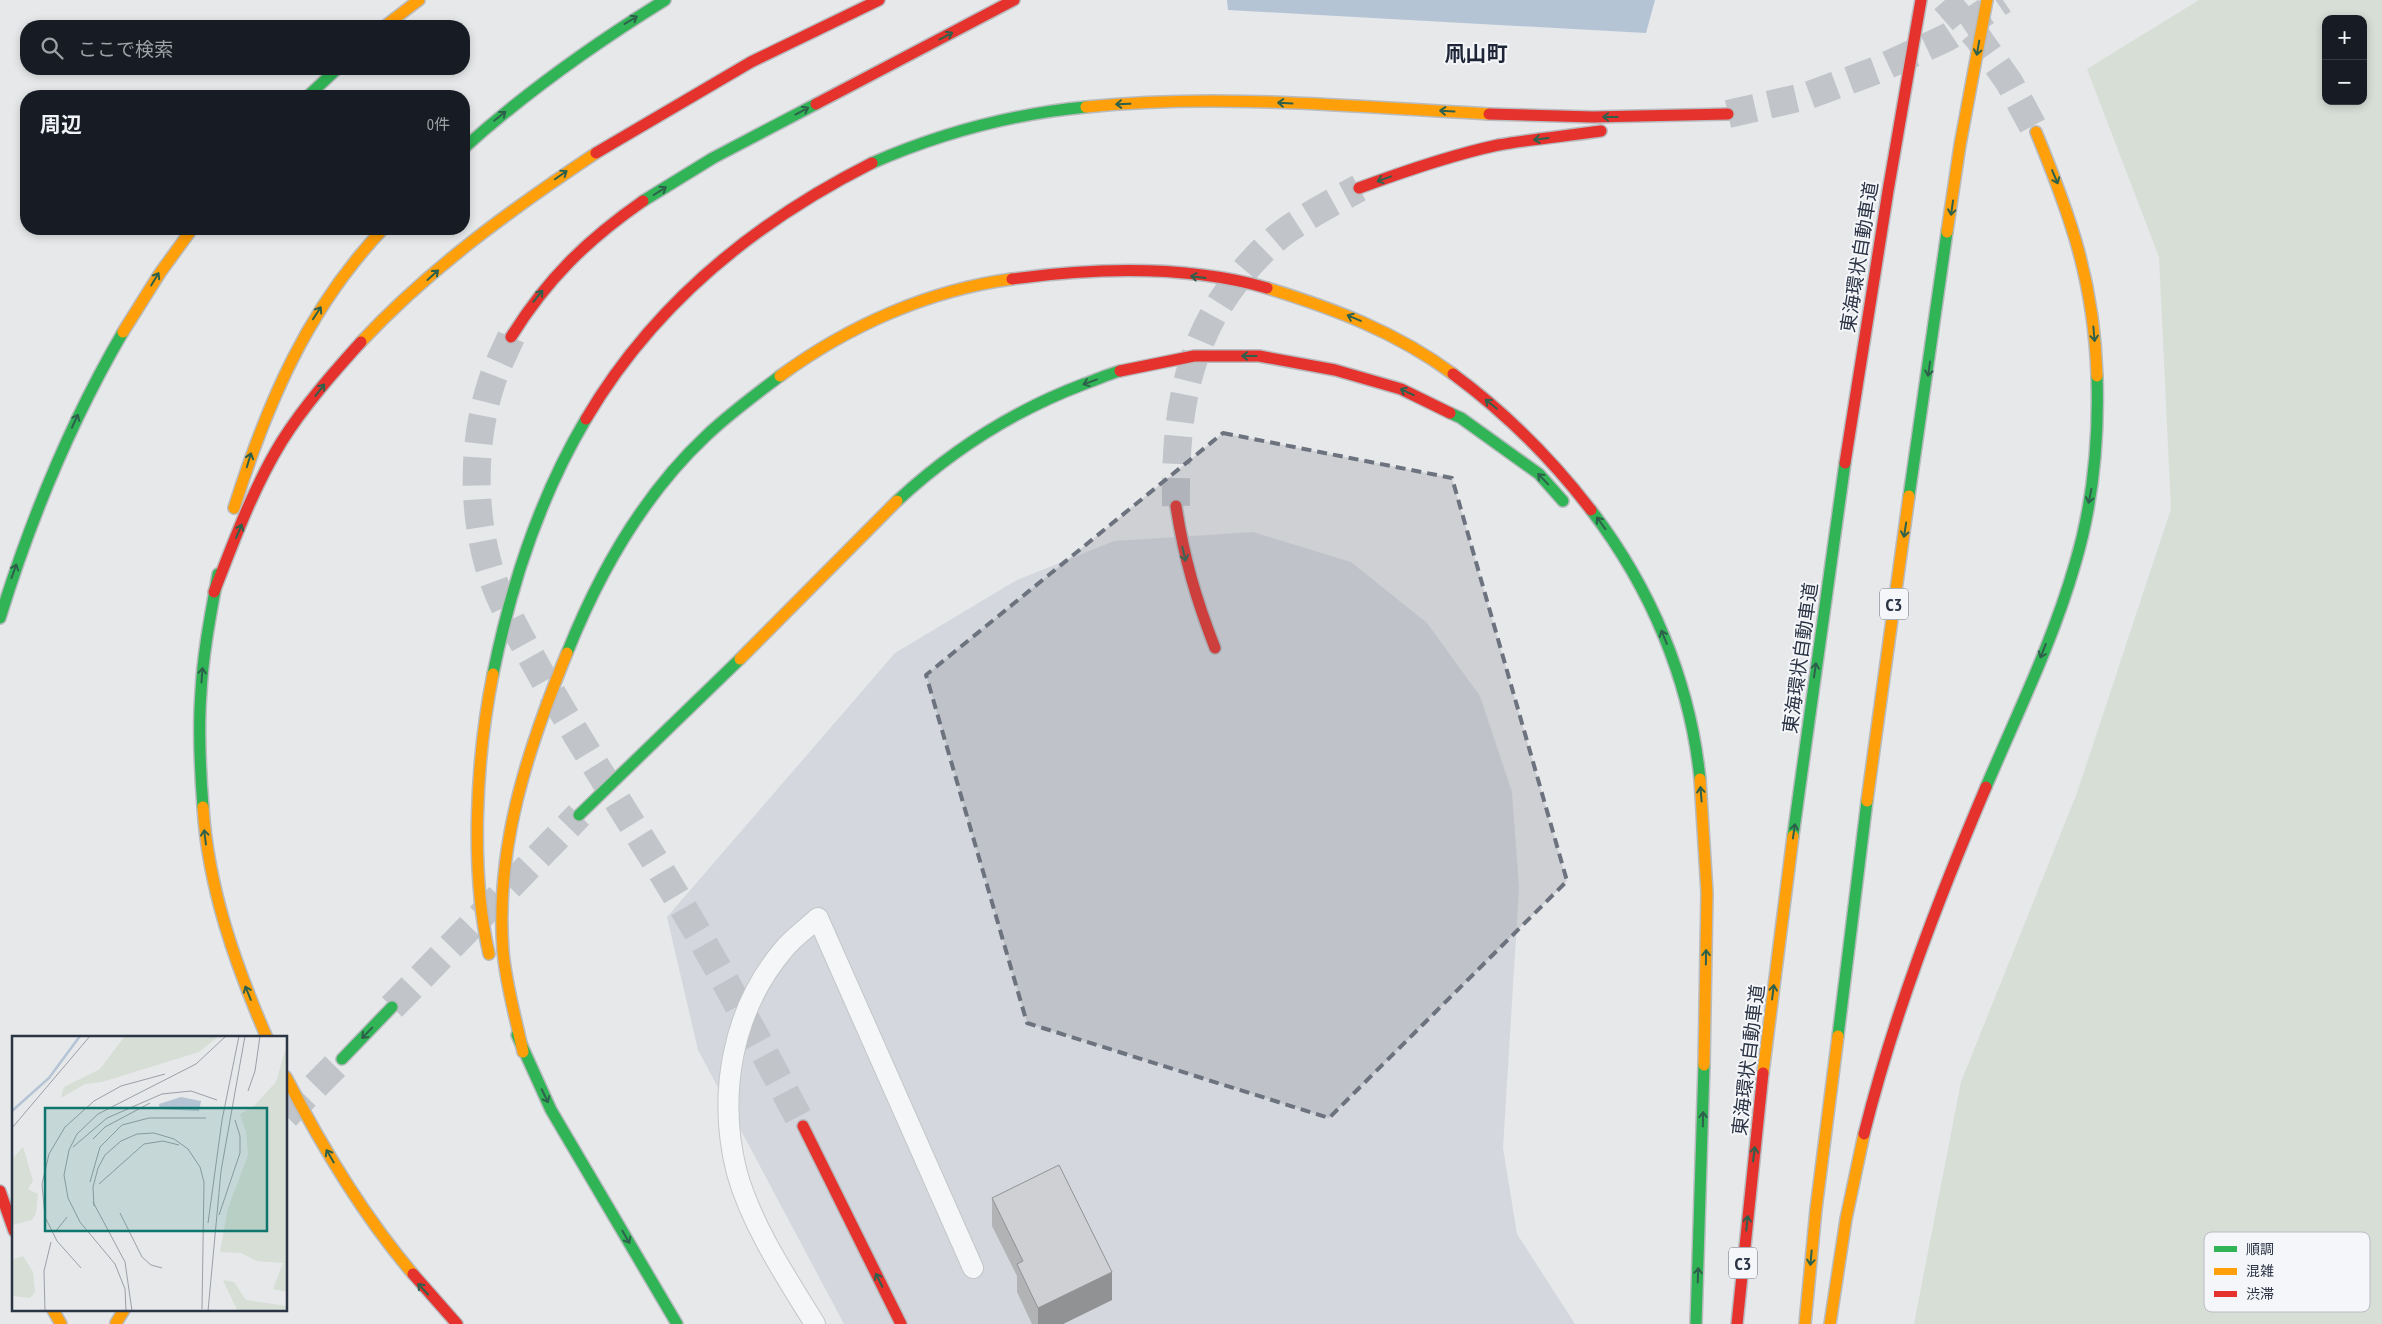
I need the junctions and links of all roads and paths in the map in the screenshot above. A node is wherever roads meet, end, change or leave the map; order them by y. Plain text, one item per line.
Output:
1 (419, 0) edge
2 (665, 0) edge
3 (879, 0) edge
4 (1014, 0) edge
5 (1921, 0) edge
6 (1987, 0) edge
7 (392, 20) edge
8 (331, 75) edge
9 (314, 90) edge
10 (2036, 132) tunnel mouth
11 (470, 142) edge
12 (1359, 188) tunnel mouth
13 (187, 235) edge
14 (378, 235) edge
15 (511, 337) tunnel mouth
16 (1176, 506) tunnel mouth
17 (1571, 510) dead end
18 (1590, 530) dead end
19 (1635, 579) junction
20 (214, 592) junction
21 (0, 618) edge
22 (1215, 648) dead end
23 (579, 815) tunnel mouth
24 (392, 1008) tunnel mouth
25 (266, 1036) edge
26 (523, 1052) junction
27 (342, 1059) tunnel mouth
28 (288, 1081) edge
29 (803, 1126) tunnel mouth
30 (0, 1191) edge
31 (12, 1225) edge
32 (973, 1268) dead end
33 (54, 1312) edge
34 (123, 1312) edge
35 (116, 1323) edge
36 (61, 1324) edge
37 (457, 1324) edge
38 (677, 1324) edge
39 (814, 1324) edge
40 (901, 1324) edge
41 (1696, 1324) edge
42 (1737, 1324) edge
43 (1805, 1324) edge
44 (1830, 1324) edge

1 - 7 highway
11 -> 2 highway
20 -> 3 highway
15 -> 4 highway
42 -> 5 highway, 東海環状自動車道 / C3
6 -> 43 highway, C3
8 - 9 highway
10 -> 44 highway
12 - 26 highway
21 -> 13 highway
20 -> 14 highway
16 -> 22 highway
17 -> 23 highway
18 - 19 highway
19 -> 26 highway
41 -> 19 highway
25 -> 20 highway
24 -> 27 highway
26 -> 38 highway
37 -> 28 highway
40 -> 29 highway
30 - 31 highway
32 - 39 lane
33 - 36 highway
34 - 35 highway

